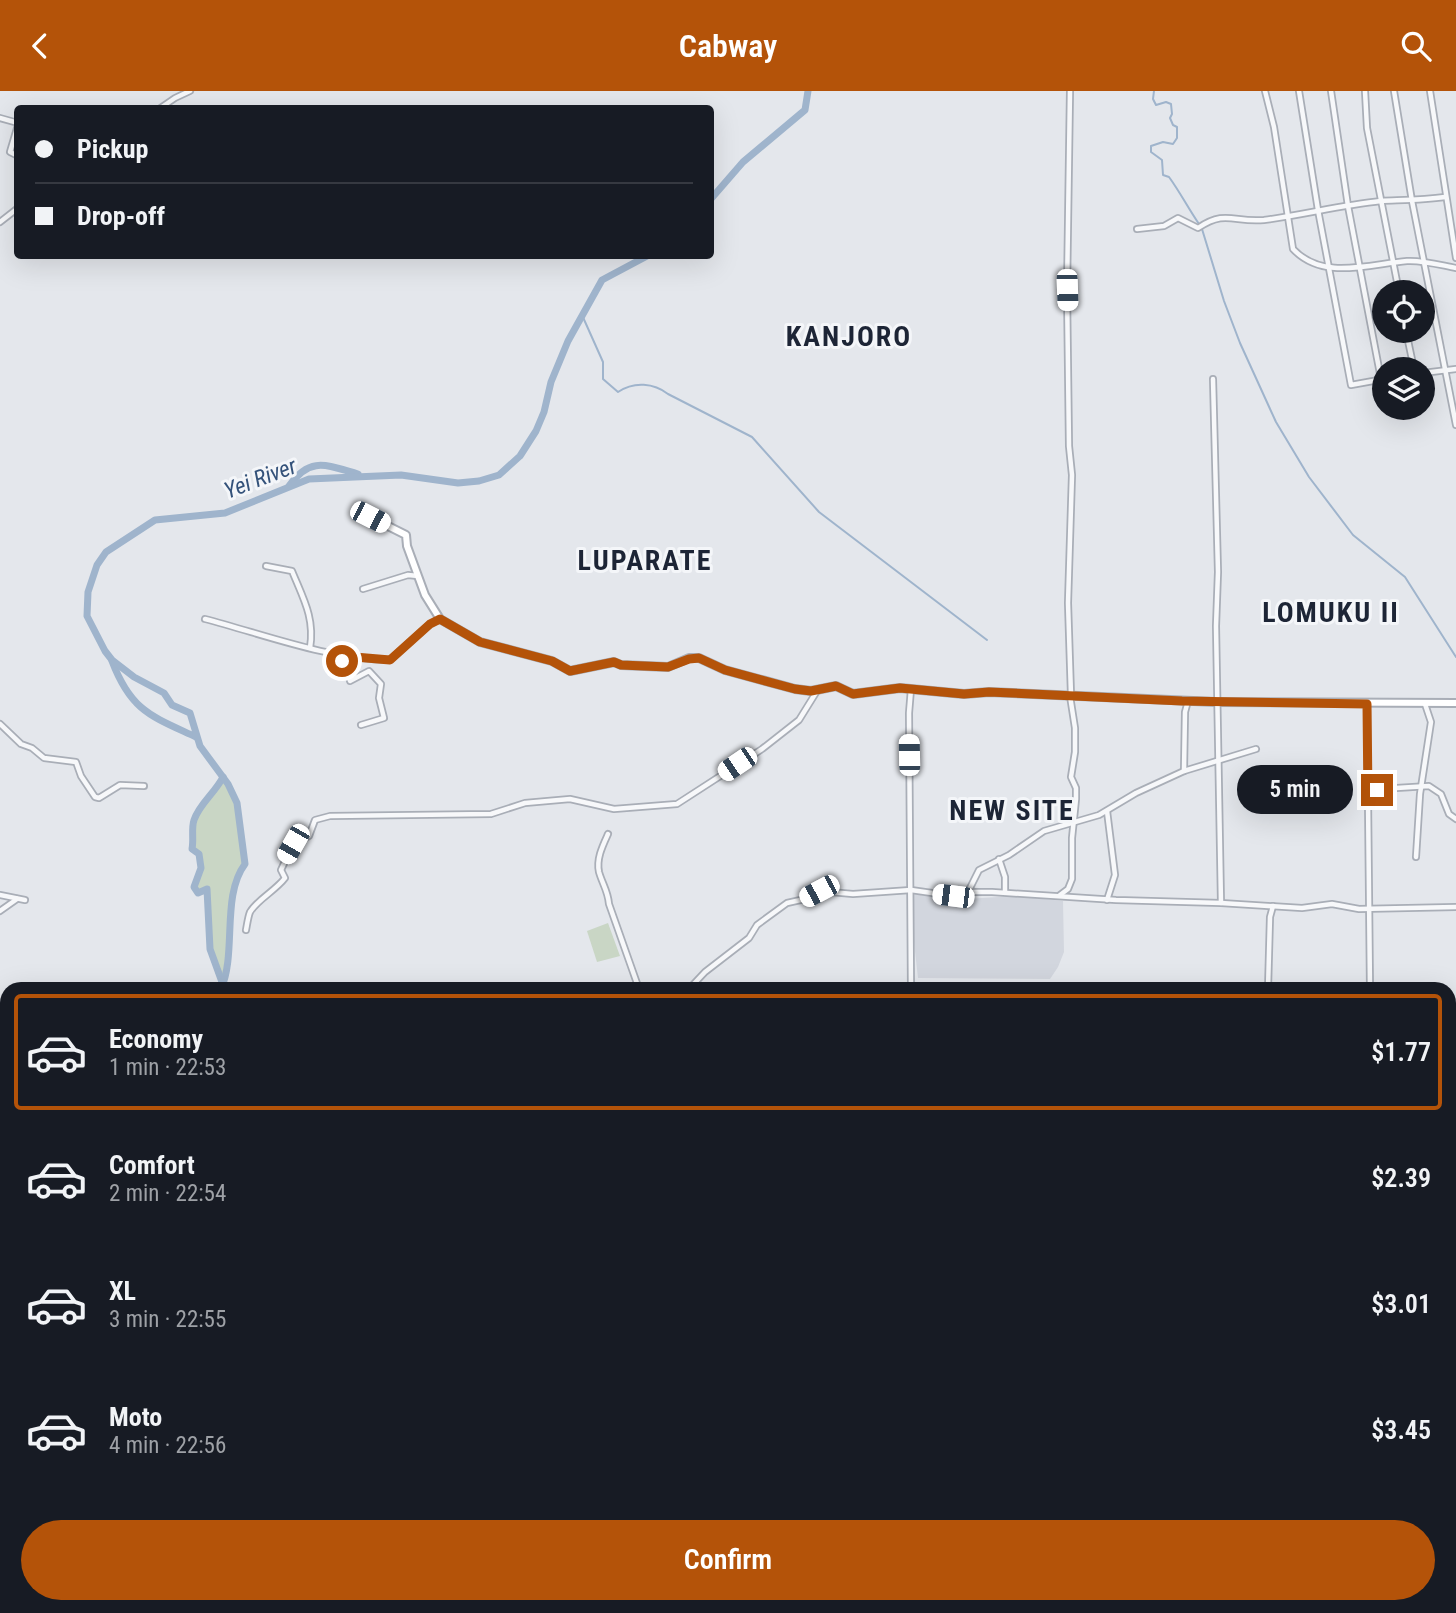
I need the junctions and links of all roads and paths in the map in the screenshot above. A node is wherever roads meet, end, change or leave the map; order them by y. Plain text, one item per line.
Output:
1 (190, 91) edge
2 (1070, 91) edge
3 (1265, 91) edge
4 (1299, 91) edge
5 (1331, 91) edge
6 (1365, 91) edge
7 (1394, 91) edge
8 (1430, 91) edge
9 (165, 105) edge
10 (14, 138) edge
11 (14, 154) edge
12 (1445, 197) junction
13 (1382, 201) junction
14 (1412, 201) junction
15 (1348, 206) junction
16 (1318, 210) junction
17 (14, 211) edge
18 (1288, 216) junction
19 (0, 222) edge
20 (1137, 229) dead end
21 (1456, 258) edge
22 (1425, 262) junction
23 (1393, 263) junction
24 (1360, 267) junction
25 (1456, 268) edge
26 (1329, 269) junction
27 (1397, 280) edge
28 (1378, 357) edge
29 (1456, 369) edge
30 (1446, 370) junction
31 (1435, 371) edge
32 (1213, 379) dead end
33 (1372, 381) edge
34 (1456, 425) edge
35 (370, 517) dead end
36 (266, 566) dead end
37 (419, 576) junction
38 (363, 589) dead end
39 (205, 619) dead end
40 (440, 619) junction
41 (310, 648) junction
42 (343, 656) junction
43 (911, 689) junction
44 (817, 690) junction
45 (1070, 696) junction
46 (1188, 701) junction
47 (1216, 702) junction
48 (1456, 703) edge
49 (1367, 704) junction
50 (1425, 704) junction
51 (0, 724) edge
52 (360, 725) dead end
53 (1256, 749) dead end
54 (1220, 759) junction
55 (1184, 771) junction
56 (144, 786) dead end
57 (1422, 786) junction
58 (1368, 798) junction
59 (1107, 811) junction
60 (1456, 819) edge
61 (1073, 821) junction
62 (608, 834) dead end
63 (1416, 857) dead end
64 (999, 859) junction
65 (911, 890) junction
66 (968, 892) junction
67 (1005, 892) junction
68 (0, 895) edge
69 (1059, 895) junction
70 (18, 898) junction
71 (25, 899) dead end
72 (1107, 900) junction
73 (1221, 902) junction
74 (1273, 906) junction
75 (1456, 907) edge
76 (1369, 908) junction
77 (0, 911) edge
78 (246, 930) dead end
79 (637, 982) edge
80 (696, 982) edge
81 (911, 982) edge
82 (1268, 982) edge
83 (1370, 982) edge

1 - 9 street
2 - 45 street
3 - 18 street
4 - 16 street
5 - 15 street
6 - 13 street
7 - 14 street
8 - 12 street
10 - 11 street
12 - 14 street
12 - 21 street
13 - 14 street
13 - 15 street
13 - 23 street
14 - 22 street
15 - 16 street
15 - 24 street
16 - 18 street
16 - 26 street
17 - 19 street
18 - 20 street
18 - 26 street
22 - 23 street
22 - 25 street
22 - 30 street
23 - 24 street
23 - 27 street
24 - 26 street
24 - 28 street
26 - 33 street
29 - 30 street
30 - 31 street
30 - 34 street
32 - 47 street
35 - 37 street
36 - 41 street
37 - 38 street
37 - 40 street
39 - 41 street
40 - 42 street
40 - 44 street
41 - 42 street
42 - 52 street
43 - 44 street
43 - 45 street
43 - 65 street
44 - 78 street
45 - 46 street
45 - 61 street
46 - 47 street
46 - 55 street
47 - 49 street
47 - 54 street
48 - 50 street
49 - 50 street
49 - 58 street
50 - 57 street
51 - 56 street
53 - 54 street
54 - 55 street
54 - 73 street
55 - 59 street
57 - 58 street
57 - 60 street
57 - 63 street
58 - 76 street
59 - 61 street
59 - 72 street
61 - 64 street
61 - 69 street
62 - 79 street
64 - 66 street
64 - 67 street
65 - 66 street
65 - 80 street
65 - 81 street
66 - 67 street
67 - 69 street
68 - 70 street
69 - 72 street
70 - 71 street
70 - 77 street
72 - 73 street
73 - 74 street
74 - 76 street
74 - 82 street
75 - 76 street
76 - 83 street

